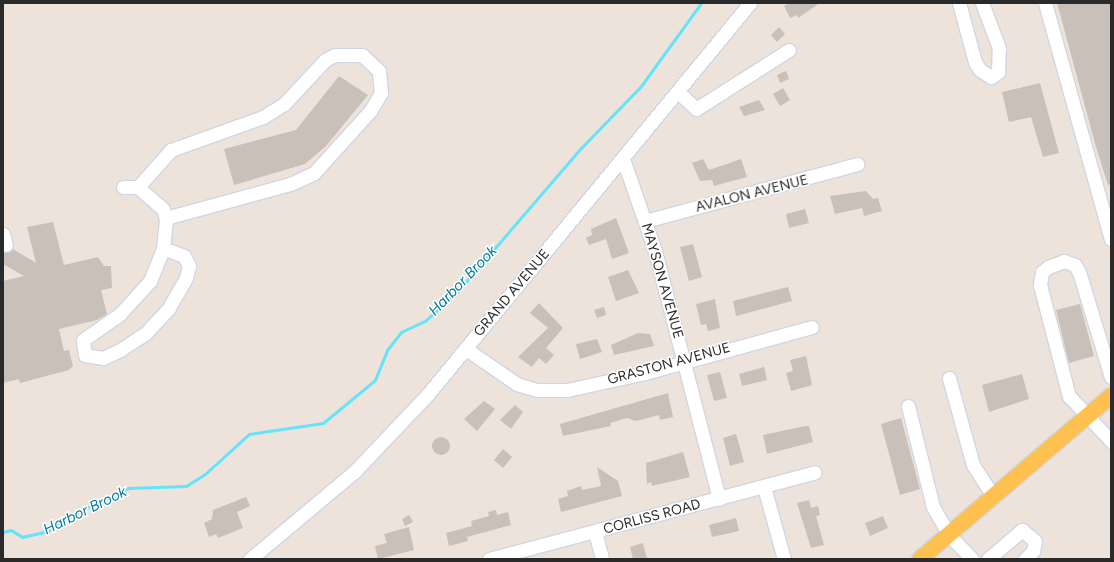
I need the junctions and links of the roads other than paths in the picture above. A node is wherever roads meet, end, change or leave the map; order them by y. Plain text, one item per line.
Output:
1 (750, 3) edge
2 (959, 3) edge
3 (982, 3) edge
4 (1045, 3) edge
5 (789, 50) dead end
6 (678, 92) junction
7 (623, 159) junction
8 (858, 164) dead end
9 (123, 187) dead end
10 (138, 187) junction
11 (166, 218) junction
12 (645, 221) junction
13 (1111, 239) edge
14 (163, 248) junction
15 (812, 327) dead end
16 (466, 348) junction
17 (684, 361) junction
18 (1111, 377) edge
19 (949, 378) dead end
20 (1111, 396) edge
21 (908, 406) dead end
22 (1088, 416) junction
23 (1111, 441) edge
24 (815, 472) dead end
25 (764, 487) junction
26 (994, 497) junction
27 (719, 499) junction
28 (595, 532) junction
29 (949, 535) junction
30 (250, 559) edge
31 (489, 559) edge
32 (602, 559) edge
33 (784, 559) edge
34 (920, 559) edge
35 (972, 559) edge
36 (988, 559) edge
37 (1025, 559) edge

1 - 6 street, GRAND AVENUE
2 - 3 street
4 - 13 street
5 - 6 street
6 - 7 street, GRAND AVENUE
7 - 12 street, MAYSON AVENUE
7 - 16 street, GRAND AVENUE
8 - 12 street, AVALON AVENUE
9 - 10 street
10 - 11 street
10 - 11 street
11 - 14 street
12 - 17 street, MAYSON AVENUE
14 - 14 street
15 - 17 street, GRASTON AVENUE
16 - 17 street, GRASTON AVENUE
16 - 30 street, GRAND AVENUE
17 - 27 street, MAYSON AVENUE
18 - 22 street
19 - 26 street
20 - 22 main road
21 - 29 street
22 - 23 street
22 - 26 main road
24 - 25 street, CORLISS ROAD
25 - 27 street, CORLISS ROAD
25 - 33 street
26 - 29 main road
27 - 28 street, CORLISS ROAD
28 - 31 street, CORLISS ROAD
28 - 32 street
29 - 34 main road
29 - 35 street
36 - 37 street

